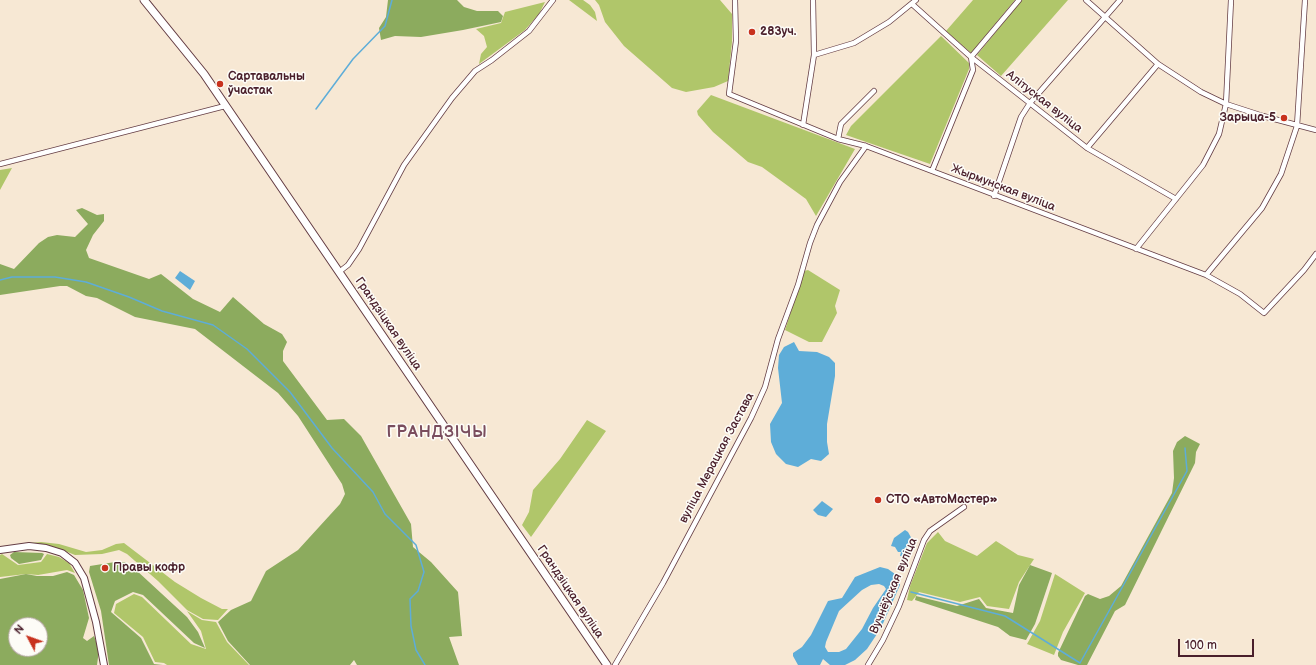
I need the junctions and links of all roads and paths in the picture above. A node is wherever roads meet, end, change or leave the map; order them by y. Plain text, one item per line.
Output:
1 (144, 0) edge
2 (553, 0) edge
3 (735, 0) edge
4 (813, 0) edge
5 (1018, 0) edge
6 (1086, 0) edge
7 (1120, 0) edge
8 (1231, 0) edge
9 (1305, 0) edge
10 (914, 2) edge
11 (1105, 16) junction
12 (814, 55) junction
13 (971, 57) junction
14 (1158, 64) junction
15 (874, 91) dead end
16 (1030, 103) junction
17 (1226, 104) junction
18 (225, 106) junction
19 (803, 125) junction
20 (1297, 126) junction
21 (1316, 130) edge
22 (838, 139) junction
23 (866, 146) junction
24 (1087, 148) junction
25 (0, 164) edge
26 (932, 171) junction
27 (994, 196) junction
28 (1176, 199) junction
29 (1136, 249) junction
30 (1316, 254) edge
31 (339, 272) junction
32 (1206, 275) junction
33 (964, 507) dead end
34 (0, 550) edge
35 (104, 665) edge
36 (607, 665) edge
37 (615, 665) edge
38 (868, 665) edge

1 - 18 main road, Грандзіцкая вуліца
2 - 31 street
3 - 19 street, Жырмунская вуліца
4 - 12 street
5 - 13 street
6 - 11 street
7 - 11 street
8 - 17 street
9 - 20 street
10 - 12 street
10 - 13 street, Алітуская вуліца
11 - 14 street
11 - 16 street
12 - 19 street
13 - 16 street, Алітуская вуліца
13 - 26 street
14 - 17 street
14 - 24 street
15 - 22 street
16 - 24 street, Алітуская вуліца
16 - 27 street
17 - 20 street
17 - 28 street
18 - 25 street
18 - 31 main road, Грандзіцкая вуліца
19 - 22 street, Жырмунская вуліца
20 - 21 street
20 - 32 street
22 - 23 street, Жырмунская вуліца
23 - 26 street, Жырмунская вуліца
23 - 37 street, вуліца Мерацкая Застава
24 - 28 street, Алітуская вуліца
26 - 27 street, Жырмунская вуліца
27 - 29 street, Жырмунская вуліца
28 - 29 street
29 - 32 street, Жырмунская вуліца
30 - 32 street, Жырмунская вуліца
31 - 36 main road, Грандзіцкая вуліца
33 - 38 street, Вучнёўская вуліца
34 - 35 street

